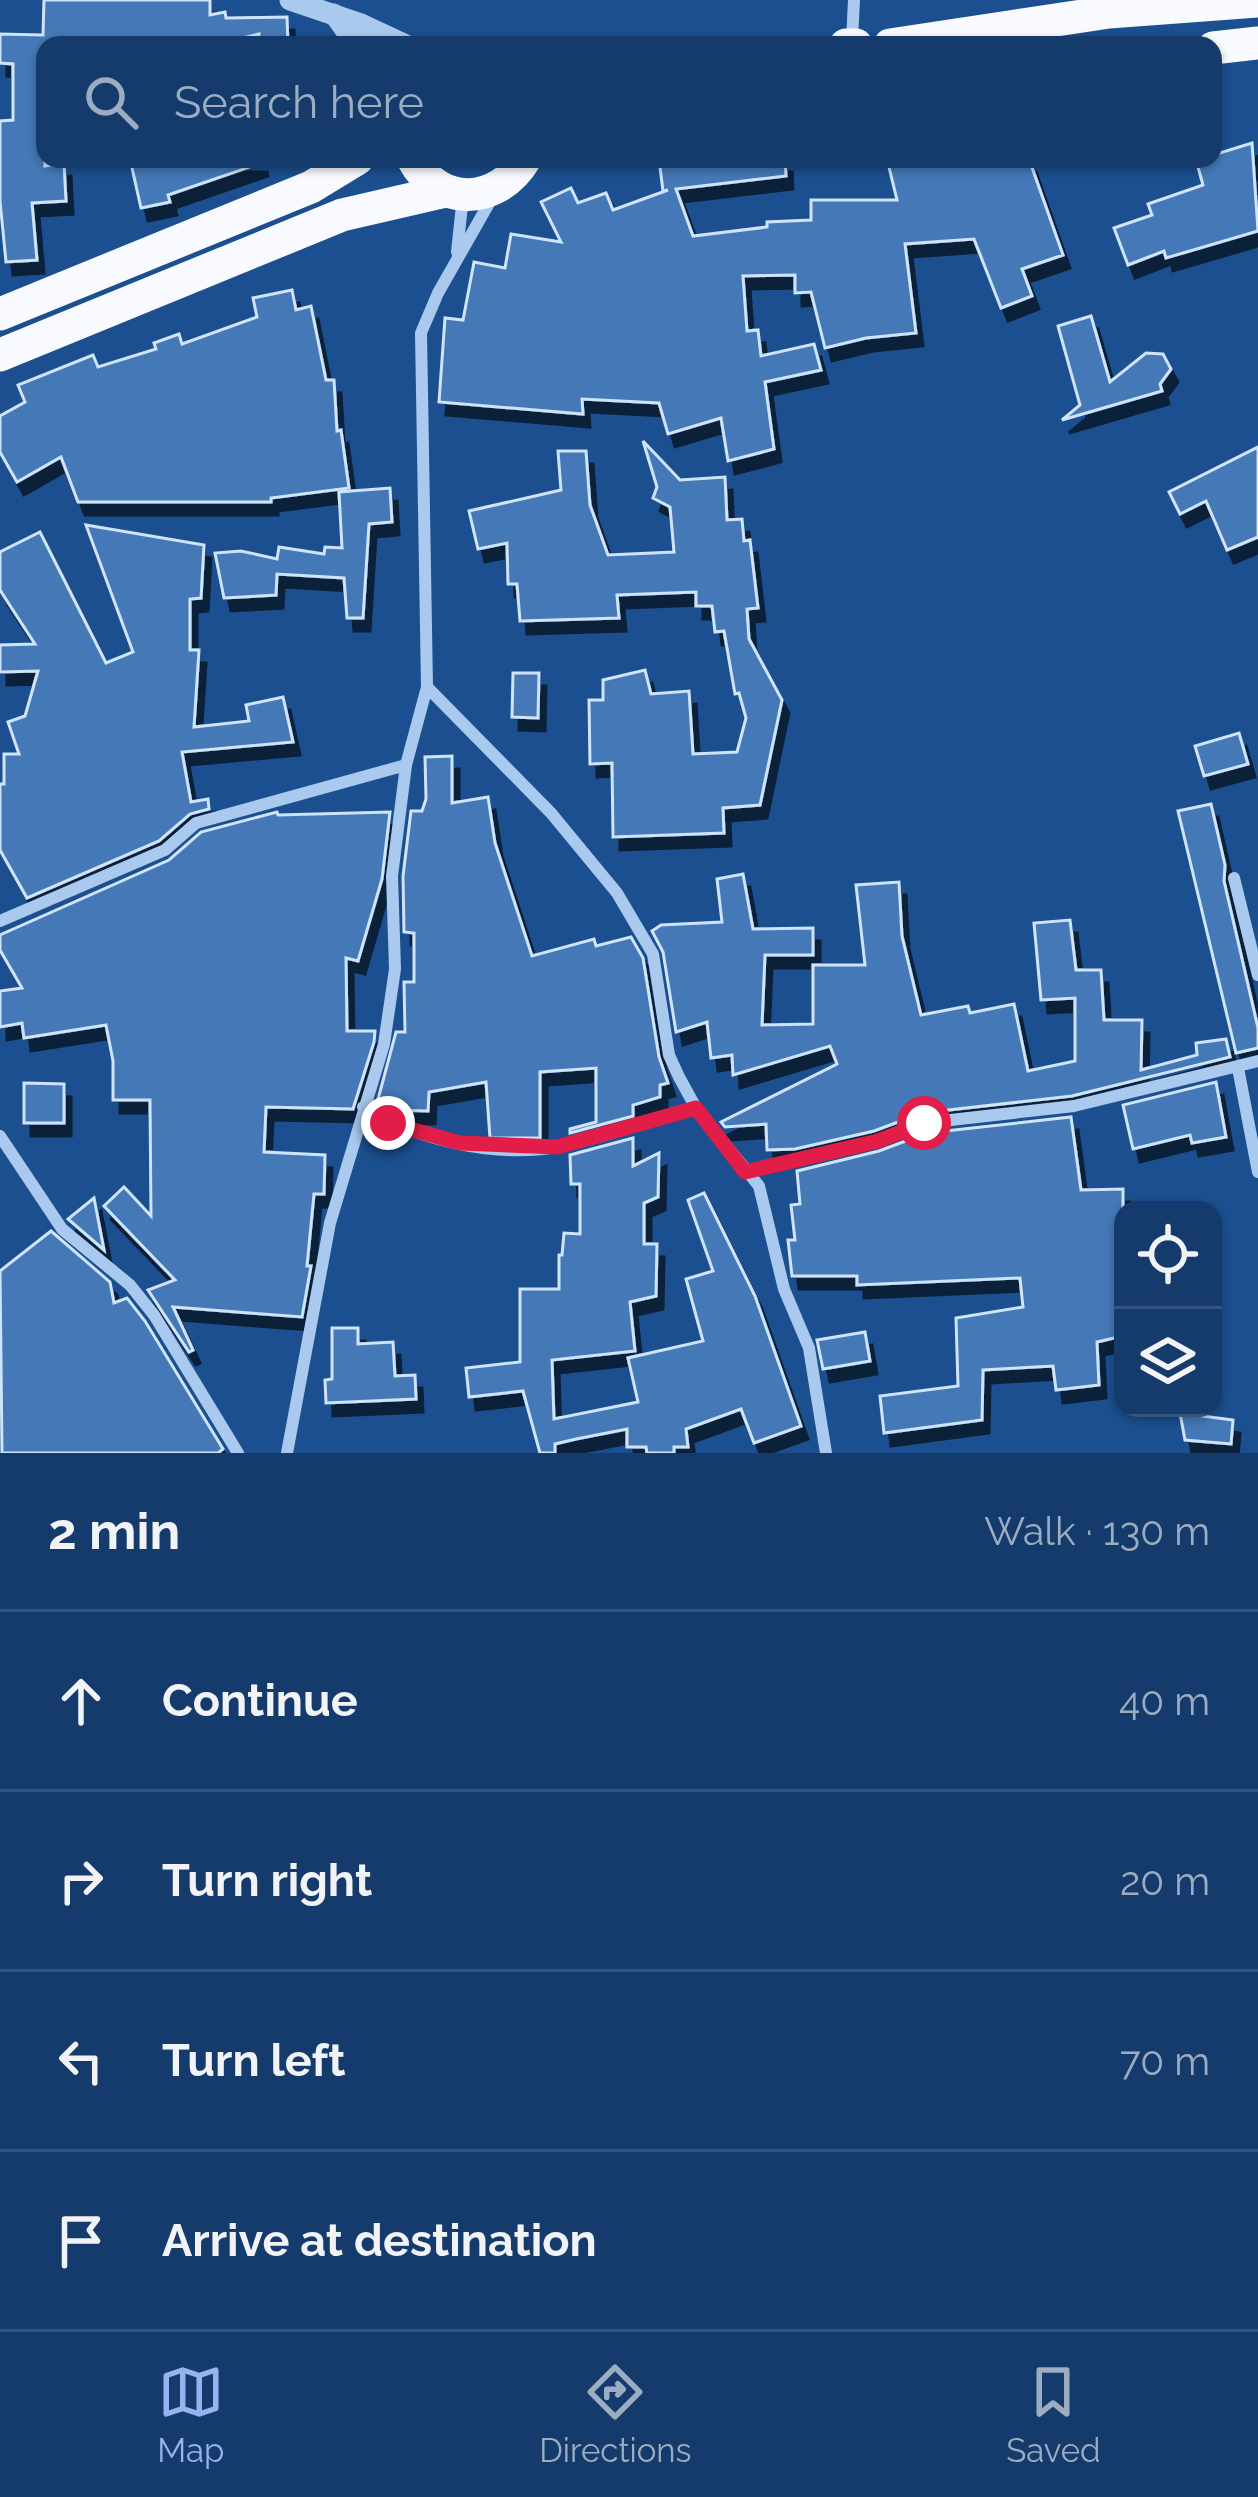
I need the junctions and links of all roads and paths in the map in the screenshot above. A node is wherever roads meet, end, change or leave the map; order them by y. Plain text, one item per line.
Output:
1 (290, 0) edge
2 (854, 0) edge
3 (1258, 1) edge
4 (1108, 6) edge
5 (333, 14) junction
6 (349, 36) edge
7 (385, 36) edge
8 (852, 36) edge
9 (940, 36) edge
10 (1258, 44) edge
11 (1222, 47) edge
12 (342, 168) edge
13 (419, 168) edge
14 (519, 168) edge
15 (497, 189) junction
16 (454, 194) junction
17 (456, 259) junction
18 (0, 314) edge
19 (0, 355) edge
20 (427, 686) junction
21 (406, 765) junction
22 (1234, 878) dead end
23 (0, 921) edge
24 (1258, 975) edge
25 (1258, 1061) edge
26 (1238, 1068) junction
27 (363, 1107) junction
28 (696, 1108) junction
29 (0, 1136) edge
30 (1255, 1152) edge
31 (745, 1172) junction
32 (1258, 1172) edge
33 (238, 1453) edge
34 (287, 1453) edge
35 (826, 1453) edge

1 - 5 street
2 - 8 street
3 - 4 highway
4 - 9 highway
5 - 6 street
5 - 7 street
10 - 11 highway
12 - 18 highway
13 - 16 highway
14 - 15 highway
15 - 16 highway
15 - 17 street
16 - 17 street
16 - 19 highway
17 - 20 street
20 - 21 street
20 - 28 street
21 - 23 street
21 - 27 street
22 - 24 street
25 - 26 street
26 - 30 street
26 - 31 street
27 - 28 street
27 - 34 street
28 - 31 street
29 - 33 street
30 - 32 street
31 - 35 street

